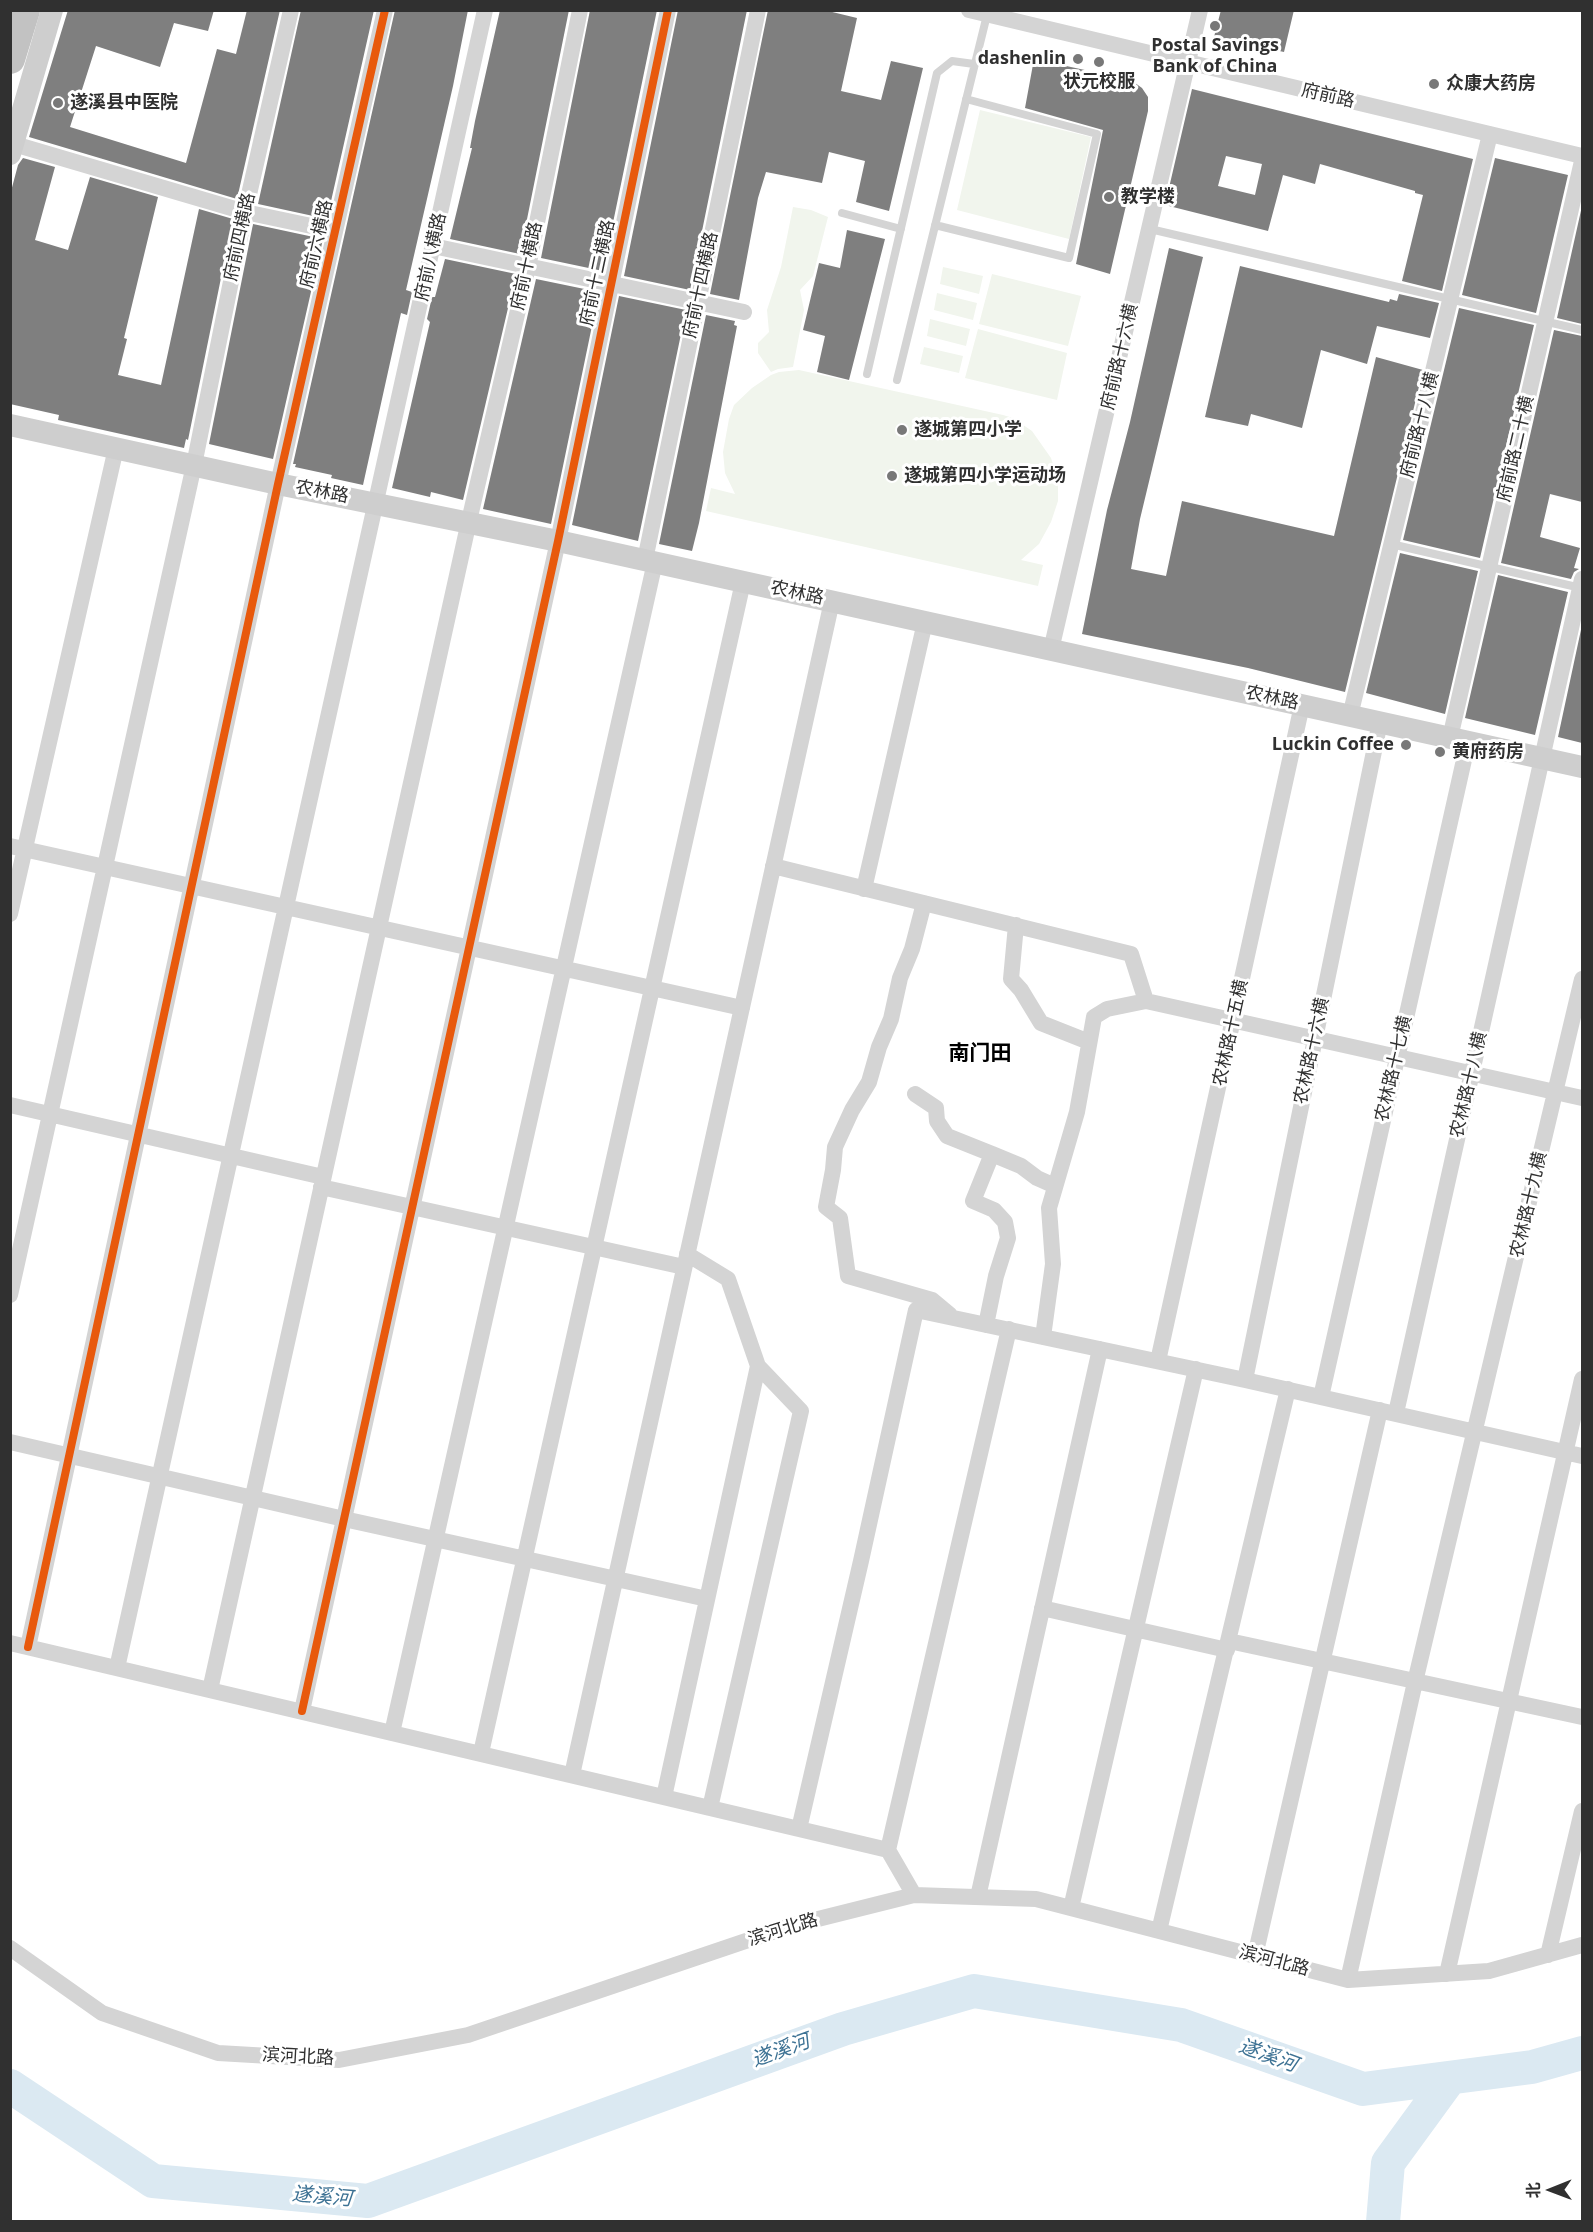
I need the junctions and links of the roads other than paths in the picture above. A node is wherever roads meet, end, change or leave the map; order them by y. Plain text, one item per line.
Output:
1 (24, 10) edge
2 (52, 10) edge
3 (291, 10) edge
4 (385, 10) edge
5 (485, 10) edge
6 (580, 10) edge
7 (668, 10) edge
8 (758, 10) edge
9 (969, 10) edge
10 (1200, 10) edge
11 (987, 15) junction
12 (10, 59) edge
13 (1188, 63) junction
14 (974, 64) junction
15 (966, 99) junction
16 (1490, 134) junction
17 (12, 149) edge
18 (1582, 156) edge
19 (1582, 161) edge
20 (245, 212) junction
21 (842, 213) dead end
22 (935, 225) junction
23 (901, 229) junction
24 (1150, 229) junction
25 (335, 231) junction
26 (433, 246) junction
27 (528, 267) junction
28 (611, 284) junction
29 (1450, 299) junction
30 (698, 302) junction
31 (744, 312) dead end
32 (1545, 322) junction
33 (1582, 330) edge
34 (867, 374) dead end
35 (897, 381) dead end
36 (10, 425) edge
37 (116, 448) junction
38 (194, 465) junction
39 (278, 484) junction
40 (376, 503) junction
41 (469, 521) junction
42 (558, 541) junction
43 (1391, 544) junction
44 (650, 561) junction
45 (1489, 567) junction
46 (743, 582) junction
47 (1582, 585) edge
48 (832, 601) junction
49 (925, 622) junction
50 (1051, 650) junction
51 (1302, 705) junction
52 (1350, 716) junction
53 (1380, 722) junction
54 (1459, 740) junction
55 (1542, 758) junction
56 (1582, 767) edge
57 (18, 847) edge
58 (773, 866) junction
59 (106, 867) junction
60 (191, 886) junction
61 (864, 888) junction
62 (924, 903) junction
63 (286, 907) junction
64 (10, 914) edge
65 (1016, 926) junction
66 (379, 927) junction
67 (469, 946) junction
68 (564, 968) junction
69 (1582, 979) edge
70 (652, 988) junction
71 (1146, 1001) junction
72 (742, 1008) junction
73 (1234, 1020) junction
74 (1315, 1038) junction
75 (1089, 1042) junction
76 (1397, 1057) junction
77 (1472, 1074) junction
78 (1556, 1092) junction
79 (915, 1095) dead end
80 (1582, 1098) edge
81 (10, 1105) edge
82 (51, 1114) junction
83 (138, 1135) junction
84 (992, 1154) junction
85 (231, 1156) junction
86 (322, 1182) junction
87 (1055, 1186) junction
88 (412, 1207) junction
89 (506, 1227) junction
90 (594, 1247) junction
91 (686, 1261) junction
92 (10, 1295) edge
93 (953, 1318) junction
94 (986, 1325) junction
95 (1009, 1329) junction
96 (1043, 1337) junction
97 (1100, 1349) junction
98 (1158, 1361) junction
99 (758, 1366) junction
100 (1196, 1369) junction
101 (1582, 1379) edge
102 (1245, 1380) junction
103 (1288, 1389) junction
104 (1321, 1397) junction
105 (1388, 1411) junction
106 (1476, 1432) junction
107 (10, 1442) edge
108 (1574, 1454) edge
109 (69, 1456) junction
110 (160, 1477) junction
111 (252, 1498) junction
112 (344, 1519) junction
113 (435, 1539) junction
114 (525, 1559) junction
115 (615, 1579) junction
116 (707, 1599) junction
117 (1042, 1608) junction
118 (1136, 1630) junction
119 (10, 1643) edge
120 (1228, 1646) junction
121 (28, 1647) junction
122 (1323, 1662) junction
123 (117, 1668) junction
124 (1416, 1682) junction
125 (210, 1690) junction
126 (1509, 1702) junction
127 (302, 1711) junction
128 (1582, 1717) edge
129 (392, 1733) junction
130 (481, 1754) junction
131 (572, 1775) junction
132 (664, 1797) junction
133 (710, 1808) junction
134 (1582, 1811) edge
135 (799, 1829) junction
136 (888, 1850) junction
137 (914, 1895) junction
138 (978, 1897) junction
139 (1071, 1908) junction
140 (1159, 1931) junction
141 (1582, 1945) edge
142 (10, 1948) edge
143 (1548, 1955) junction
144 (1255, 1956) junction
145 (1447, 1974) junction
146 (1348, 1980) junction

1 - 12 highway
2 - 17 street
3 - 20 street, 府前四横路
4 - 25 street, 府前六横路
5 - 26 street, 府前八横路
6 - 27 street, 府前十横路
7 - 28 street, 府前十二横路
8 - 30 street, 府前十四横路
9 - 11 street, 府前路
10 - 13 street, 府前路十六横
11 - 13 street, 府前路
11 - 14 lane
13 - 16 street, 府前路
13 - 24 street, 府前路十六横
14 - 15 lane
14 - 23 lane
15 - 22 lane
15 - 22 lane
16 - 18 street, 府前路
16 - 29 street, 府前路十八横
17 - 20 street
19 - 32 street, 府前路二十横
20 - 25 street
20 - 38 street, 府前四横路
21 - 23 lane
22 - 35 lane
23 - 34 lane
24 - 29 lane
24 - 50 street, 府前路十六横
25 - 39 street, 府前六横路
26 - 27 street
26 - 40 street, 府前八横路
27 - 28 street
27 - 41 street, 府前十横路
28 - 30 street
28 - 42 street, 府前十二横路
29 - 32 lane
29 - 43 street, 府前路十八横
30 - 31 street
30 - 44 street, 府前十四横路
32 - 33 lane
32 - 45 street, 府前路二十横
36 - 37 street, 农林路
37 - 38 street, 农林路
37 - 57 street
38 - 39 street, 农林路
38 - 59 street, 府前四横路
39 - 40 street, 农林路
39 - 60 street, 府前六横路
40 - 41 street, 农林路
40 - 63 street, 府前八横路
41 - 42 street, 农林路
41 - 66 street, 府前十横路
42 - 44 street, 农林路
42 - 67 street, 府前十二横路
43 - 45 lane
43 - 52 street, 府前路十八横
44 - 46 street, 农林路
44 - 68 street, 府前十四横路
45 - 47 lane
45 - 54 street, 府前路二十横
46 - 48 street, 农林路
46 - 70 street
47 - 55 street, 农林路十八横
48 - 49 street, 农林路
48 - 58 street
49 - 50 street, 农林路
49 - 61 street
50 - 51 street, 农林路
51 - 52 street, 农林路
51 - 73 street, 农林路十五横
52 - 53 street, 农林路
53 - 54 street, 农林路
53 - 74 street, 农林路十六横
54 - 55 street, 农林路
54 - 76 street, 农林路十七横
55 - 56 street, 农林路
55 - 77 street, 农林路十八横
57 - 59 street
57 - 64 street
58 - 61 street
58 - 72 street
59 - 60 street
59 - 82 street, 府前四横路
60 - 63 street
60 - 83 street, 府前六横路
61 - 62 street
62 - 65 street
62 - 93 street
63 - 66 street
63 - 85 street, 府前八横路
65 - 71 street
65 - 75 street
66 - 67 street
66 - 86 street, 府前十横路
67 - 68 street
67 - 88 street, 府前十二横路
68 - 70 street
68 - 89 street, 府前十四横路
69 - 78 street, 农林路十九横
70 - 72 street
70 - 90 street
71 - 73 street
71 - 75 street
72 - 91 street
73 - 74 street
73 - 98 street, 农林路十五横
74 - 76 street
74 - 102 street, 农林路十六横
75 - 87 street
76 - 77 street
76 - 104 street, 农林路十七横
77 - 78 street
77 - 105 street, 农林路十八横
78 - 80 street
78 - 106 street, 农林路十九横
79 - 84 street
81 - 82 street
82 - 83 street
82 - 92 street, 府前四横路
83 - 85 street
83 - 109 street, 府前六横路
84 - 87 street
84 - 94 street
85 - 86 street
85 - 110 street, 府前八横路
86 - 88 street
86 - 111 street, 府前十横路
87 - 96 street
88 - 89 street
88 - 112 street, 府前十二横路
89 - 90 street
89 - 113 street, 府前十四横路
90 - 91 street
90 - 114 street
91 - 99 street
91 - 115 street
93 - 94 street
93 - 135 street
94 - 95 street
95 - 96 street
95 - 136 street
96 - 97 street
97 - 98 street
97 - 117 street
98 - 100 street
99 - 116 street
99 - 133 street
100 - 102 street
100 - 118 street
101 - 108 street
102 - 103 street
103 - 104 street
103 - 120 street
104 - 105 street
105 - 106 street
105 - 122 street, 农林路十八横
106 - 108 street
106 - 124 street, 农林路十九横
107 - 109 street
108 - 126 street
109 - 110 street
109 - 121 street, 府前六横路
110 - 111 street
110 - 123 street, 府前八横路
111 - 112 street
111 - 125 street, 府前十横路
112 - 113 street
112 - 127 street, 府前十二横路
113 - 114 street
113 - 129 street, 府前十四横路
114 - 115 street
114 - 130 street
115 - 116 street
115 - 131 street
116 - 132 street
117 - 118 street
117 - 138 street
118 - 120 street
118 - 139 street
119 - 121 street
120 - 122 street
120 - 140 street
121 - 123 street
122 - 124 street
122 - 144 street, 农林路十八横
123 - 125 street
124 - 126 street
124 - 146 street, 农林路十九横
125 - 127 street
126 - 128 street
126 - 145 street
127 - 129 street
129 - 130 street
130 - 131 street
131 - 132 street
132 - 133 street
133 - 135 street
134 - 143 street
135 - 136 street
136 - 137 street
137 - 138 street, 滨河北路
137 - 142 street, 滨河北路
138 - 139 street, 滨河北路
139 - 140 street, 滨河北路
140 - 144 street, 滨河北路
141 - 143 street, 滨河北路
143 - 145 street, 滨河北路
144 - 146 street, 滨河北路
145 - 146 street, 滨河北路

